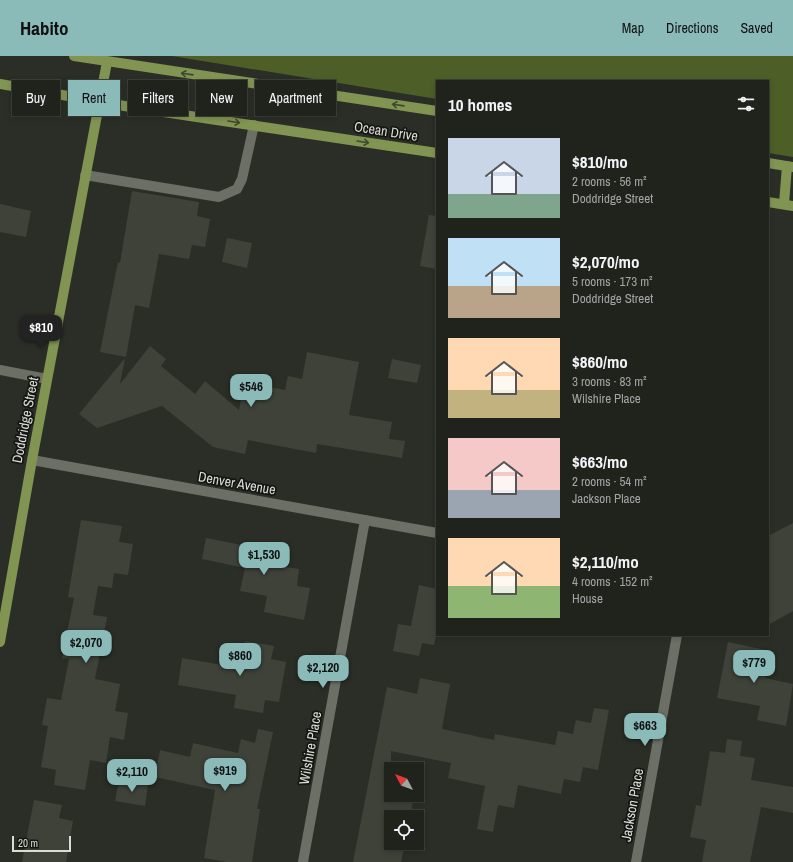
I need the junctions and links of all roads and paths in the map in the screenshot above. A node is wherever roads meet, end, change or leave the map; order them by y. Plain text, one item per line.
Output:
1 (74, 56) edge
2 (107, 62) junction
3 (103, 80) edge
4 (0, 84) edge
5 (68, 96) edge
6 (120, 105) edge
7 (436, 110) edge
8 (96, 116) edge
9 (254, 125) junction
10 (436, 153) edge
11 (769, 163) edge
12 (790, 167) edge
13 (85, 175) junction
14 (769, 202) edge
15 (788, 205) edge
16 (0, 370) edge
17 (47, 379) junction
18 (32, 460) junction
19 (365, 520) junction
20 (436, 533) edge
21 (677, 636) edge
22 (0, 642) edge
23 (303, 862) edge
24 (636, 862) edge

1 - 2 main road, Ocean Drive
2 - 3 main road, Doddridge Street
7 -> 2 main road, Ocean Drive
4 - 5 main road, Ocean Drive
6 -> 9 main road, Ocean Drive
8 - 13 main road, Doddridge Street
9 -> 10 main road, Ocean Drive
9 - 13 street
11 - 12 main road
12 - 15 main road
13 - 17 main road, Doddridge Street
14 - 15 main road
16 - 17 street
17 - 18 main road, Doddridge Street
18 - 19 street, Denver Avenue
18 - 22 main road, Doddridge Street
19 - 20 street, Denver Avenue
19 - 23 street, Wilshire Place
21 - 24 street, Jackson Place

